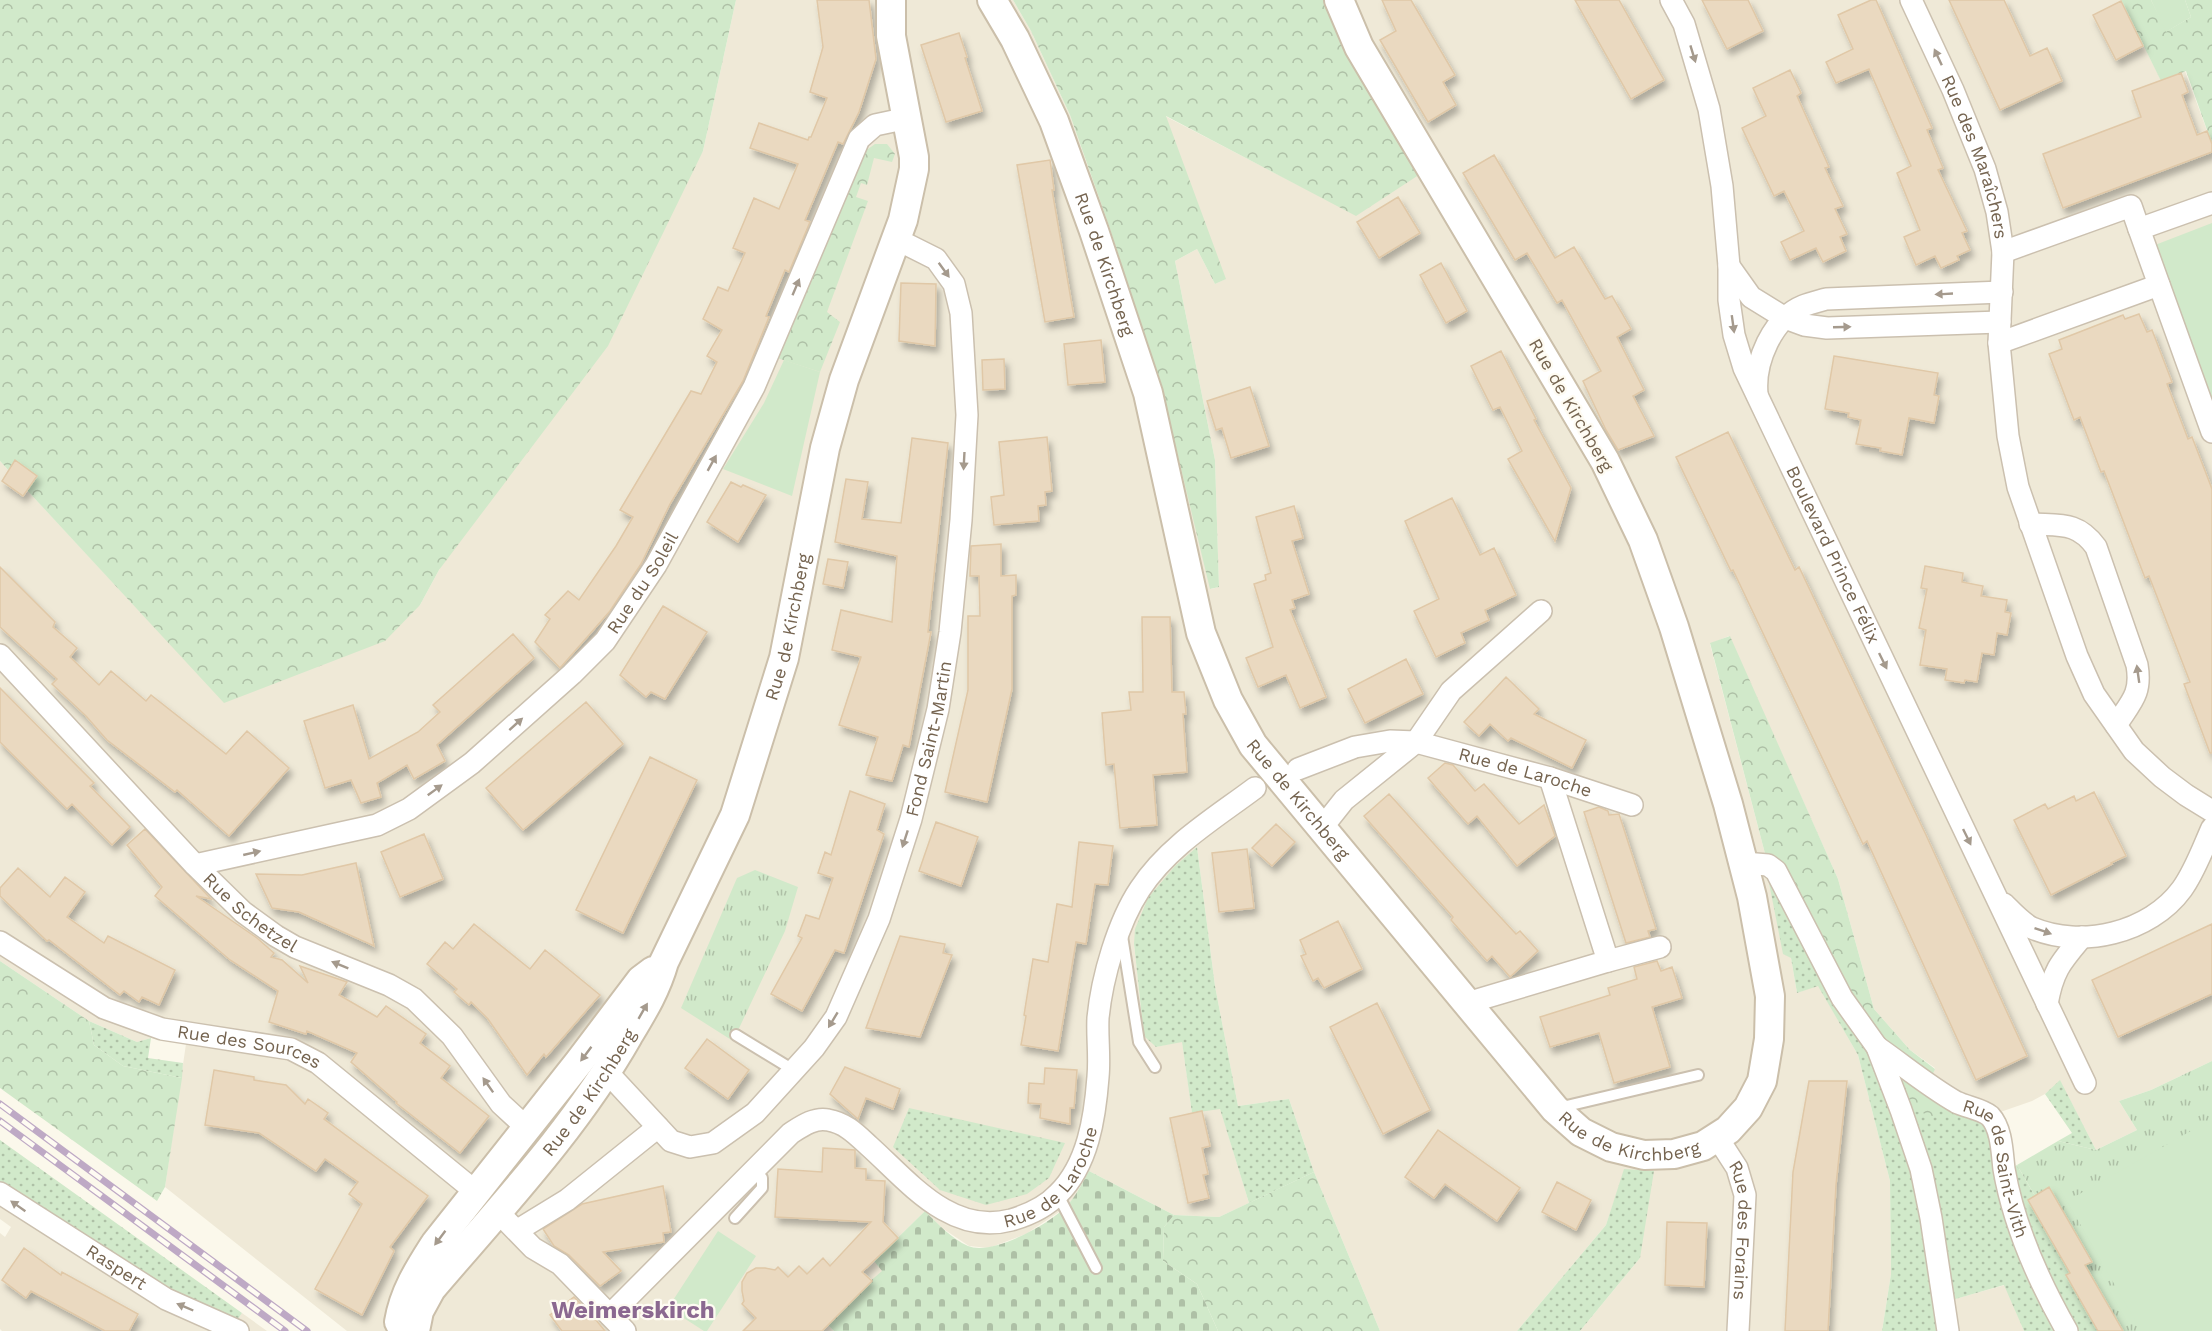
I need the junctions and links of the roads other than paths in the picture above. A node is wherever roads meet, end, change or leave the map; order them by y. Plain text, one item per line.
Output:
1 (891, 0) edge
2 (992, 0) edge
3 (1339, 0) edge
4 (1671, 0) edge
5 (1911, 0) edge
6 (908, 118) junction
7 (2212, 203) edge
8 (2139, 229) junction
9 (896, 239) junction
10 (2003, 252) junction
11 (1729, 266) junction
12 (2159, 285) junction
13 (2002, 292) junction
14 (1785, 318) junction
15 (2000, 332) junction
16 (1757, 400) junction
17 (2212, 432) edge
18 (2030, 524) junction
19 (1541, 611) dead end
20 (0, 655) edge
21 (2116, 725) junction
22 (1416, 742) junction
23 (1308, 764) dead end
24 (1550, 778) junction
25 (1255, 788) dead end
26 (1632, 805) dead end
27 (2212, 811) edge
28 (2212, 828) edge
29 (1321, 829) junction
30 (1744, 863) junction
31 (195, 865) junction
32 (1987, 878) junction
33 (1121, 927) junction
34 (2082, 937) junction
35 (0, 942) edge
36 (1660, 947) dead end
37 (1608, 961) junction
38 (664, 962) junction
39 (1467, 1003) junction
40 (2047, 1004) junction
41 (736, 1035) dead end
42 (1877, 1047) junction
43 (1155, 1067) dead end
44 (795, 1071) junction
45 (607, 1072) junction
46 (1698, 1075) dead end
47 (2085, 1083) dead end
48 (1555, 1109) junction
49 (658, 1127) junction
50 (527, 1128) junction
51 (1717, 1137) junction
52 (550, 1147) junction
53 (754, 1170) junction
54 (476, 1192) junction
55 (0, 1193) edge
56 (1058, 1195) junction
57 (497, 1210) junction
58 (735, 1218) dead end
59 (518, 1230) junction
60 (1096, 1268) dead end
61 (610, 1315) junction
62 (238, 1331) edge
63 (398, 1331) edge
64 (415, 1331) edge
65 (625, 1331) edge
66 (1738, 1331) edge
67 (1948, 1331) edge
68 (2067, 1331) edge

1 - 6 main road, Rue de Kirchberg
2 - 29 main road, Rue de Kirchberg
3 - 30 main road, Rue de Kirchberg
4 -> 11 street, Boulevard Prince Félix
10 -> 5 street, Rue des Maraîchers
6 - 9 main road, Rue de Kirchberg
31 -> 6 street, Rue du Soleil
7 - 8 street
8 - 10 street
8 - 12 street
9 - 38 main road, Rue de Kirchberg
9 -> 44 street, Fond Saint-Martin
10 - 13 street, Rue des Maraîchers
11 - 14 street
11 -> 16 street, Boulevard Prince Félix
12 - 15 street
12 - 17 street
13 -> 14 street
13 - 15 street, Rue des Maraîchers
14 -> 15 street
14 - 16 street
15 - 18 street, Rue des Maraîchers
16 -> 32 street, Boulevard Prince Félix
18 - 21 street, Rue des Maraîchers
21 -> 18 street
19 - 22 street
20 - 31 street, Rue Schetzel
21 - 27 street, Rue des Maraîchers
22 - 23 street, Rue de Laroche
22 - 24 street, Rue de Laroche
22 - 29 street
24 - 26 street, Rue de Laroche
24 - 37 street
25 - 33 street, Rue de Laroche
28 - 34 street
29 - 39 main road, Rue de Kirchberg
30 - 42 street, Rue de Saint-Vith
30 - 51 main road, Rue de Kirchberg
50 -> 31 street, Rue Schetzel
32 -> 34 street
32 - 40 street, Boulevard Prince Félix
33 - 43 lane
33 - 56 street, Rue de Laroche
34 - 40 street
35 - 54 street, Rue des Sources
36 - 37 street
37 - 39 street
45 -> 38 main road, Rue de Kirchberg
38 -> 50 main road, Rue de Kirchberg
39 - 48 main road, Rue de Kirchberg
40 - 47 street, Boulevard Prince Félix
41 - 44 lane
42 - 67 street, Rue de Saint-Vith
42 - 68 street, Rue de Saint-Vith
44 - 49 street, Fond Saint-Martin
45 - 49 street, Fond Saint-Martin
45 - 52 main road, Rue de Kirchberg
46 - 48 lane
48 - 51 main road, Rue de Kirchberg
49 - 59 street
50 - 52 main road
50 - 54 main road, Rue de Kirchberg
51 - 66 street, Rue des Forains
52 - 57 main road, Rue de Kirchberg
53 - 56 street, Rue de Laroche
53 - 58 lane
53 - 61 street, Rue de Laroche
54 - 57 main road
54 -> 63 main road, Rue de Kirchberg
62 -> 55 street, Raspert
56 - 60 lane
57 - 59 street
57 - 64 main road, Rue de Kirchberg
59 - 61 street
61 - 65 street

